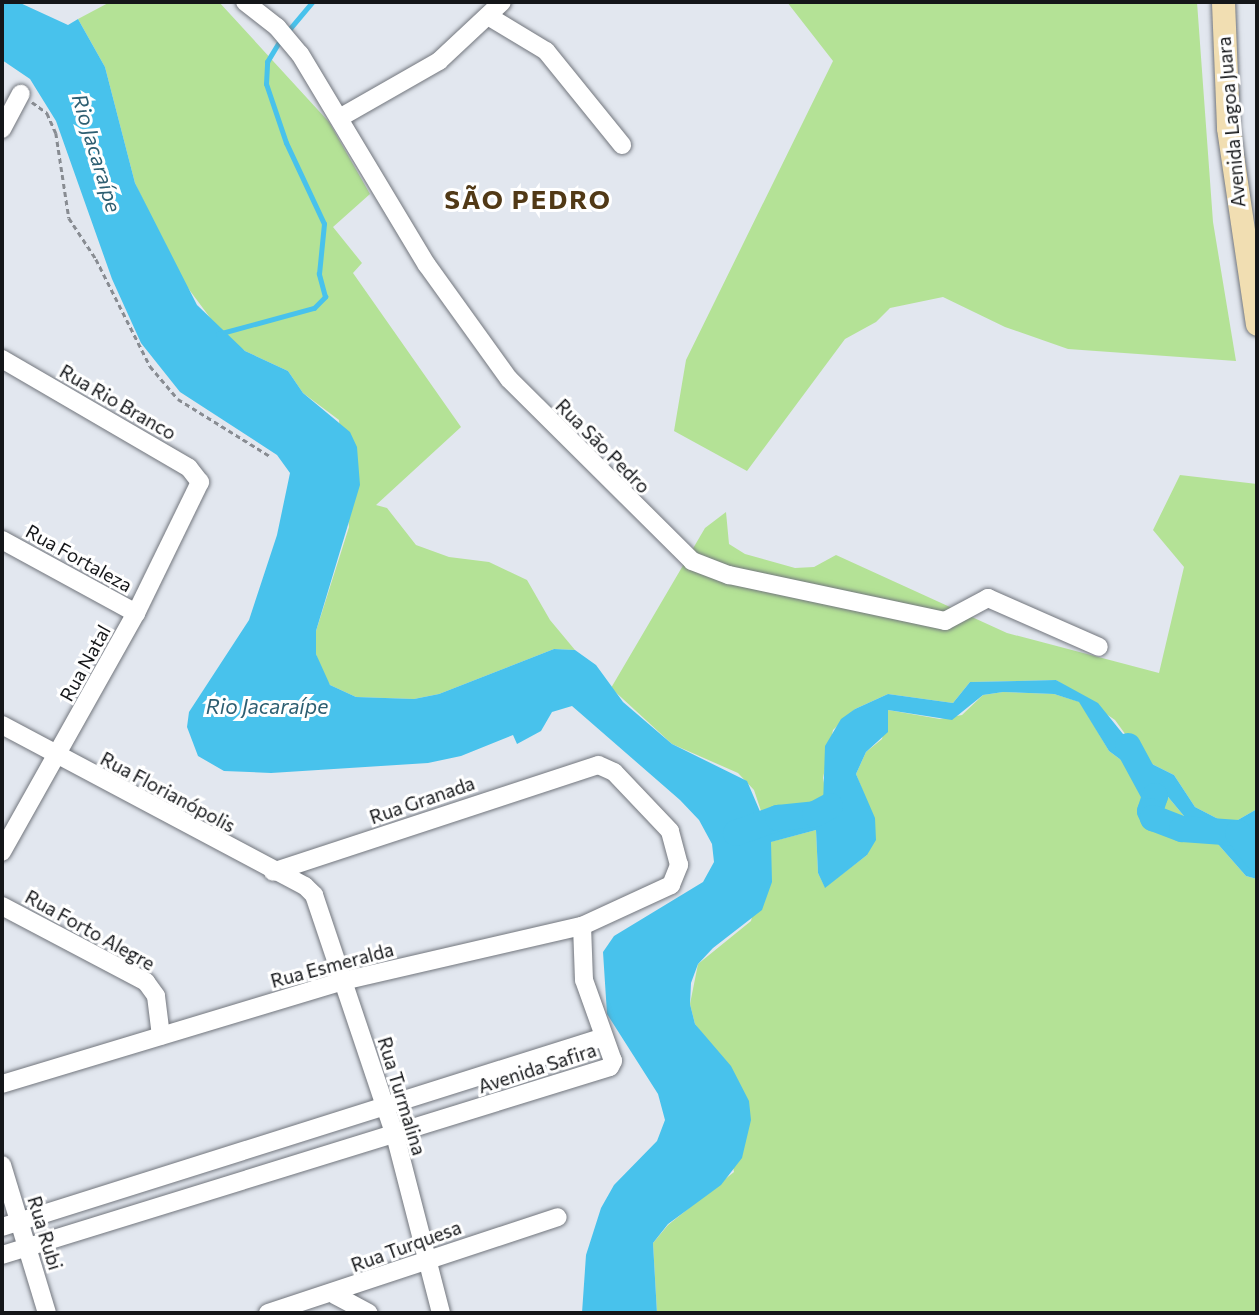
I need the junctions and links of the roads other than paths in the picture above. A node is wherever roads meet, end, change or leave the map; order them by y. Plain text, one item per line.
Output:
1 (245, 2) edge
2 (502, 2) edge
3 (1223, 2) edge
4 (488, 16) junction
5 (21, 94) road end
6 (341, 117) junction
7 (2, 129) edge
8 (622, 145) dead end
9 (1257, 324) edge
10 (2, 359) edge
11 (199, 491) joint
12 (2, 540) edge
13 (136, 613) junction
14 (1099, 647) dead end
15 (2, 725) edge
16 (57, 755) junction
17 (2, 852) edge
18 (273, 872) junction
19 (671, 885) joint
20 (314, 895) joint
21 (2, 906) edge
22 (582, 926) junction
23 (343, 981) junction
24 (161, 1036) junction
25 (604, 1037) junction
26 (2, 1084) edge
27 (385, 1106) junction
28 (395, 1135) junction
29 (2, 1165) edge
30 (558, 1217) dead end
31 (10, 1224) edge
32 (27, 1247) junction
33 (2, 1255) edge
34 (424, 1259) junction
35 (335, 1294) junction
36 (47, 1313) edge
37 (268, 1313) edge
38 (369, 1313) edge
39 (441, 1313) edge

1 - 6 street, Rua São Pedro
2 - 4 street
3 - 9 main road, Avenida Lagoa Juara
4 - 6 street
4 - 8 street
5 - 7 street
6 - 14 street, Rua São Pedro
10 - 11 street, Rua Rio Branco
11 - 13 street, Rua Natal
12 - 13 street, Rua Fortaleza
13 - 16 street, Rua Natal
15 - 16 street, Rua Florianópolis
16 - 17 street, Rua Natal
16 - 18 street, Rua Florianópolis
18 - 19 street, Rua Granada
18 - 20 street, Rua Florianópolis
19 - 22 street, Rua Esmeralda
20 - 23 street, Rua Turmalina
21 - 24 street, Rua Forto Alegre
22 - 23 street, Rua Esmeralda
22 - 25 street
23 - 24 street, Rua Esmeralda
23 - 27 street, Rua Turmalina
24 - 26 street, Rua Esmeralda
25 - 27 street, Avenida Safira
25 - 28 street, Avenida Safira
27 - 28 street, Rua Turmalina
27 - 31 street, Avenida Safira
28 - 32 street, Avenida Safira
28 - 34 street, Rua Turmalina
29 - 31 street, Rua Rubi
30 - 34 street, Rua Turquesa
31 - 32 street, Rua Rubi
32 - 33 street, Avenida Safira
32 - 36 street, Rua Rubi
34 - 35 street, Rua Turquesa
34 - 39 street, Rua Turmalina
35 - 37 street, Rua Turquesa
35 - 38 street

